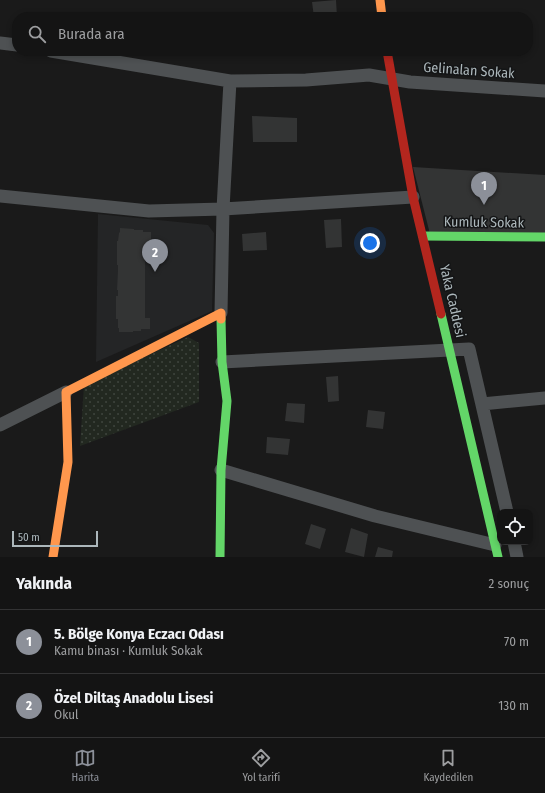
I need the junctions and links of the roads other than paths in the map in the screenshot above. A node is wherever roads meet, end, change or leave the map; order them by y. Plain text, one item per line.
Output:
1 (380, 0) edge
2 (381, 12) edge
3 (0, 43) edge
4 (12, 44) edge
5 (81, 56) edge
6 (388, 56) edge
7 (391, 79) junction
8 (230, 81) junction
9 (545, 91) edge
10 (0, 196) edge
11 (413, 197) junction
12 (223, 209) junction
13 (422, 236) junction
14 (545, 237) edge
15 (221, 313) junction
16 (450, 350) junction
17 (222, 362) junction
18 (66, 392) junction
19 (545, 398) edge
20 (482, 404) junction
21 (0, 425) edge
22 (221, 470) junction
23 (506, 509) edge
24 (515, 545) edge
25 (497, 551) edge
26 (53, 557) edge
27 (220, 557) edge
28 (517, 557) edge

1 - 2 street
3 - 4 street
5 - 8 street, Gelinalan Sokak
6 - 7 street, Yaka Caddesi
7 - 8 street, Gelinalan Sokak
7 - 9 street, Gelinalan Sokak
7 - 11 street, Yaka Caddesi
8 - 12 street
10 - 12 street
11 - 12 street
11 - 13 street, Yaka Caddesi
12 - 15 street
13 - 14 street, Kumluk Sokak
13 - 16 street, Yaka Caddesi
15 - 17 street
15 - 18 street
16 - 17 street
16 - 20 street
16 - 25 street, Yaka Caddesi
17 - 22 street
18 - 21 street
18 - 26 street
19 - 20 street
20 - 23 street
22 - 25 street
22 - 27 street
24 - 28 street

